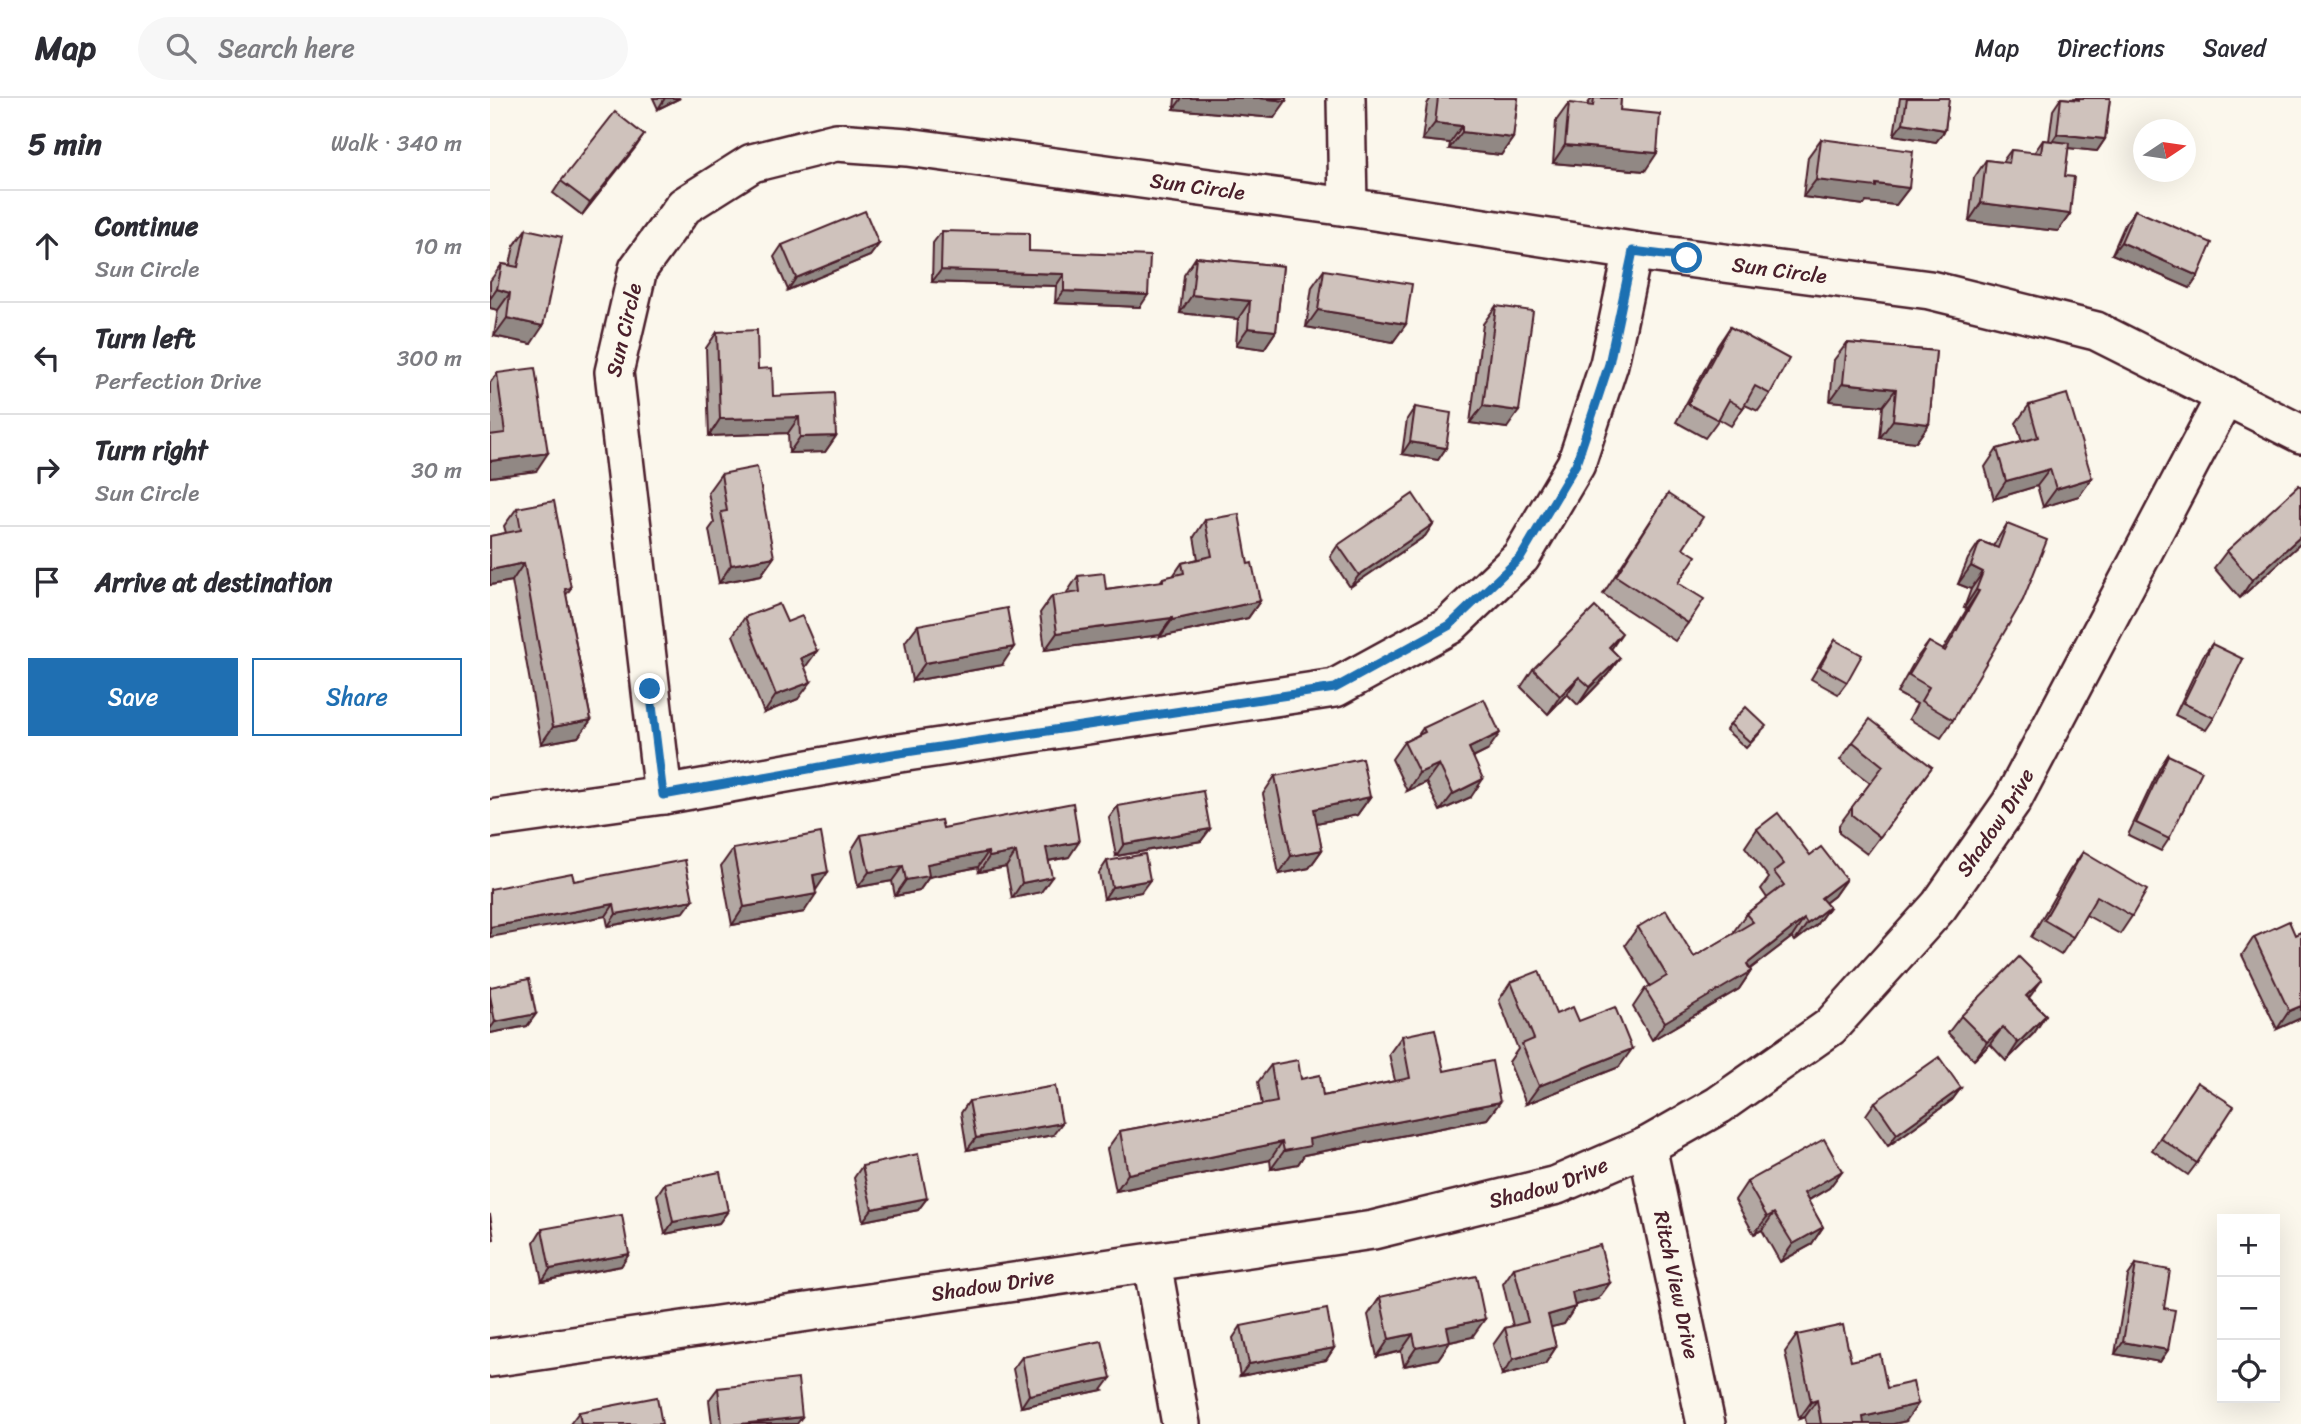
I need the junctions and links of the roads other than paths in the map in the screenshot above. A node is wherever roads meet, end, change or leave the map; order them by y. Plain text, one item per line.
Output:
1 (1346, 98) edge
2 (1348, 207) junction
3 (1633, 251) junction
4 (2226, 395) junction
5 (2301, 434) edge
6 (663, 795) junction
7 (490, 819) edge
8 (1647, 1146) junction
9 (1152, 1263) junction
10 (490, 1358) edge
11 (1181, 1424) edge
12 (1706, 1424) edge

1 - 2 street
2 - 3 street, Sun Circle
2 - 6 street, Sun Circle
3 - 4 street, Sun Circle
3 - 6 street
4 - 5 street, Sun Circle
4 - 8 street, Shadow Drive
6 - 7 street
8 - 9 street, Shadow Drive
8 - 12 street, Ritch View Drive
9 - 10 street, Shadow Drive
9 - 11 street

